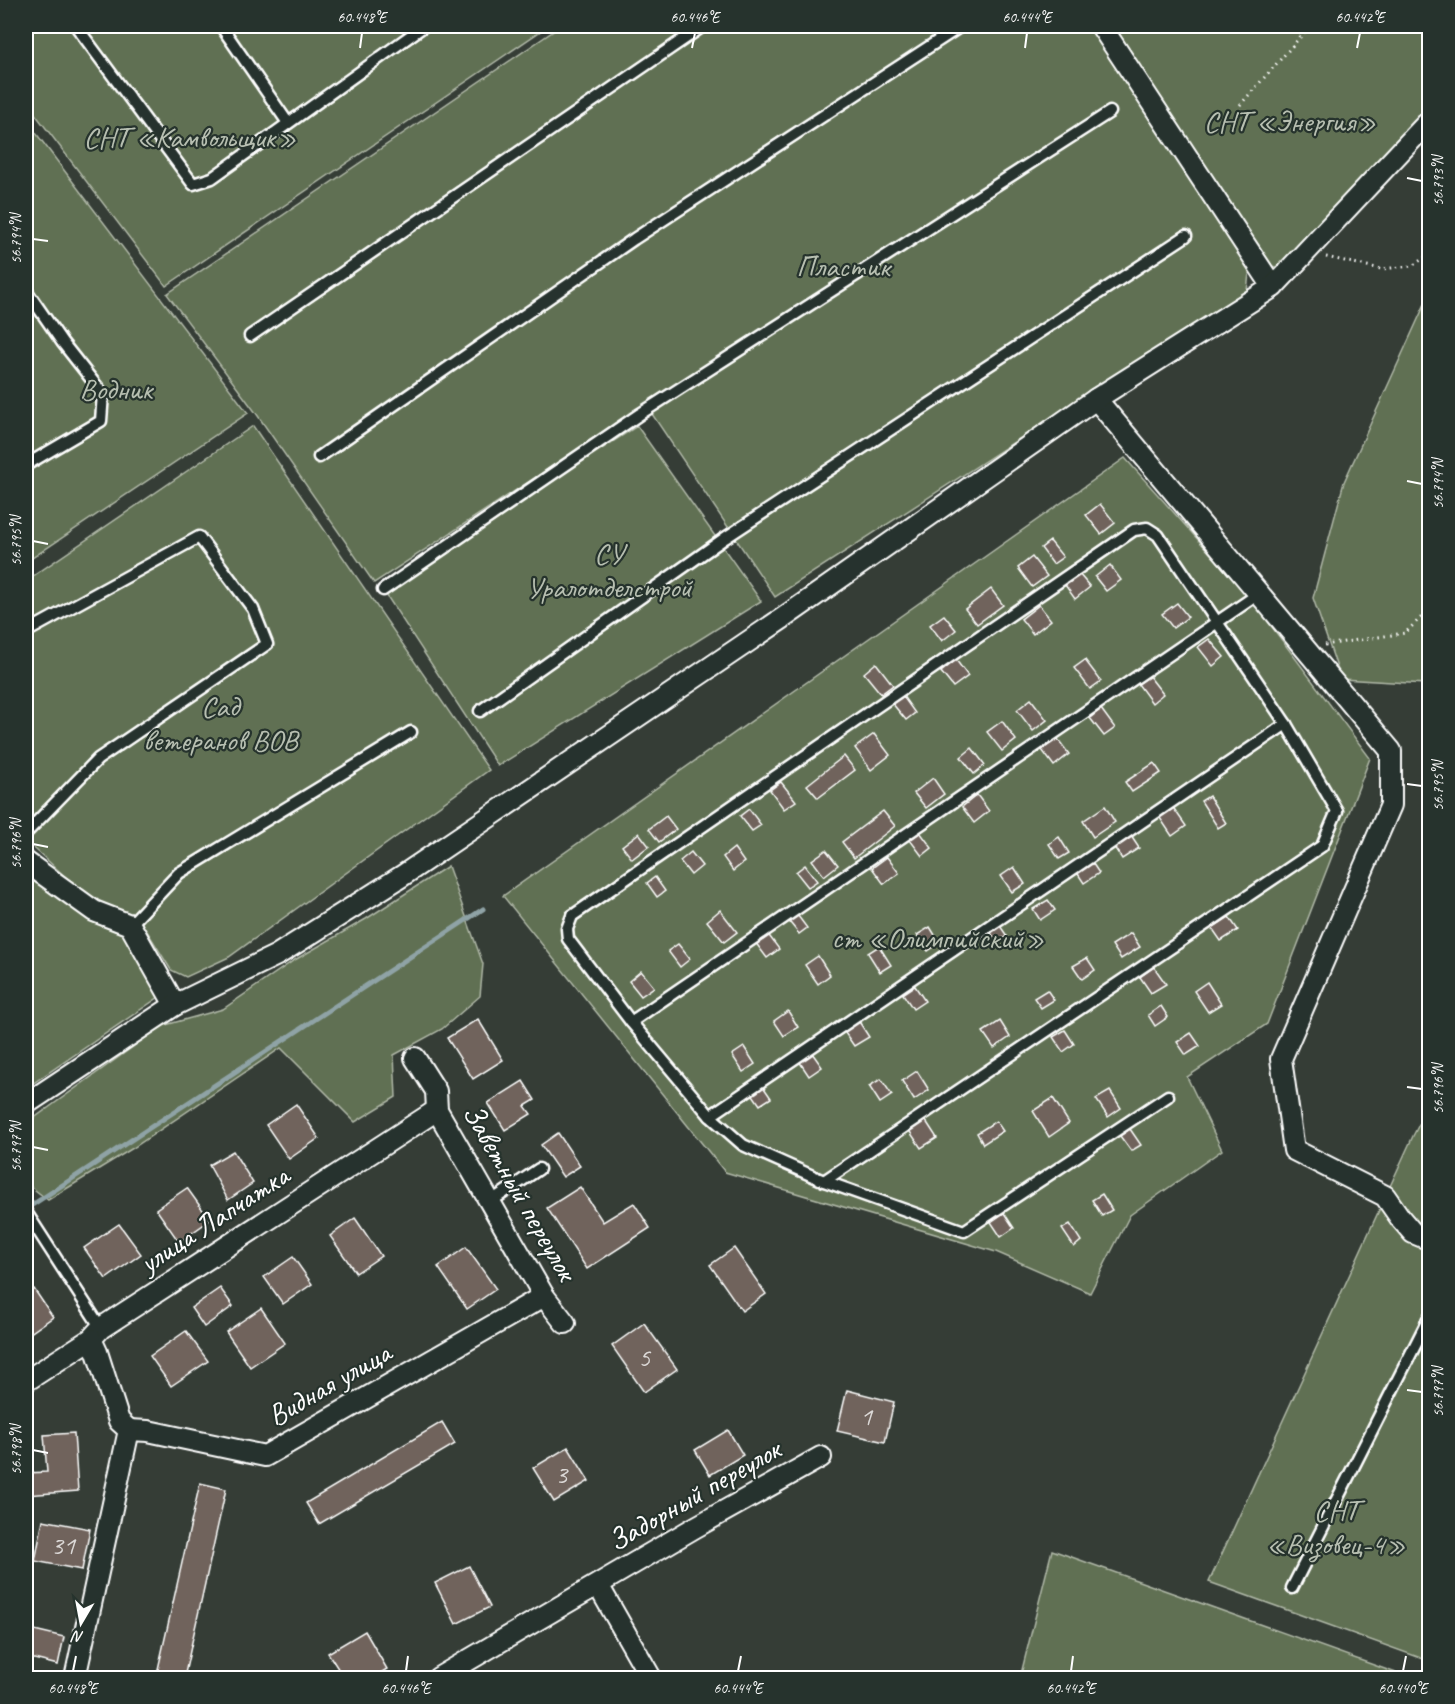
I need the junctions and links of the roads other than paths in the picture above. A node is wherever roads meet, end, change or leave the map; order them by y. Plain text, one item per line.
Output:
1 (76, 26) edge
2 (221, 26) edge
3 (424, 26) edge
4 (703, 26) edge
5 (961, 26) edge
6 (1101, 26) edge
7 (409, 30) edge
8 (1110, 112) dead end
9 (1430, 120) edge
10 (288, 123) junction
11 (1186, 236) dead end
12 (1273, 287) junction
13 (26, 290) edge
14 (250, 336) dead end
15 (1096, 399) junction
16 (319, 457) dead end
17 (26, 465) edge
18 (383, 590) dead end
19 (1257, 598) junction
20 (1216, 622) junction
21 (26, 632) edge
22 (480, 711) dead end
23 (1287, 724) junction
24 (411, 732) dead end
25 (26, 833) edge
26 (26, 862) edge
27 (130, 925) junction
28 (174, 1005) junction
29 (631, 1022) junction
30 (415, 1058) dead end
31 (1168, 1096) dead end
32 (26, 1104) edge
33 (437, 1110) junction
34 (710, 1116) junction
35 (539, 1169) dead end
36 (824, 1181) junction
37 (490, 1202) junction
38 (26, 1212) edge
39 (1430, 1240) edge
40 (544, 1296) junction
41 (1430, 1316) edge
42 (565, 1323) dead end
43 (96, 1334) junction
44 (26, 1381) edge
45 (129, 1430) junction
46 (821, 1457) dead end
47 (598, 1586) junction
48 (1292, 1588) dead end
49 (75, 1678) edge
50 (438, 1678) edge
51 (651, 1678) edge

1 - 10 lane
2 - 10 lane
3 - 7 lane
4 - 14 lane
5 - 16 lane
6 - 12 street
7 - 10 lane
8 - 18 lane
9 - 12 street
11 - 22 lane
12 - 15 street
13 - 17 lane
15 - 19 street
15 - 28 street
19 - 20 lane
19 - 39 street
20 - 23 lane
20 - 29 lane
20 - 29 lane
21 - 25 lane
23 - 34 lane
23 - 36 lane
24 - 27 lane
26 - 27 street
27 - 28 street
28 - 32 street
29 - 34 lane
30 - 33 street, Заветный переулок
31 - 36 lane
33 - 37 street, Заветный переулок
33 - 43 street, улица Лапчатка
34 - 36 lane
35 - 37 lane
37 - 40 street, Заветный переулок
38 - 43 lane
40 - 42 street, Заветный переулок
40 - 45 street, Видная улица
41 - 48 lane
43 - 44 street, улица Лапчатка
43 - 45 street
45 - 49 street
46 - 47 street, Задорный переулок
47 - 50 street, Задорный переулок
47 - 51 street, Задорный переулок

